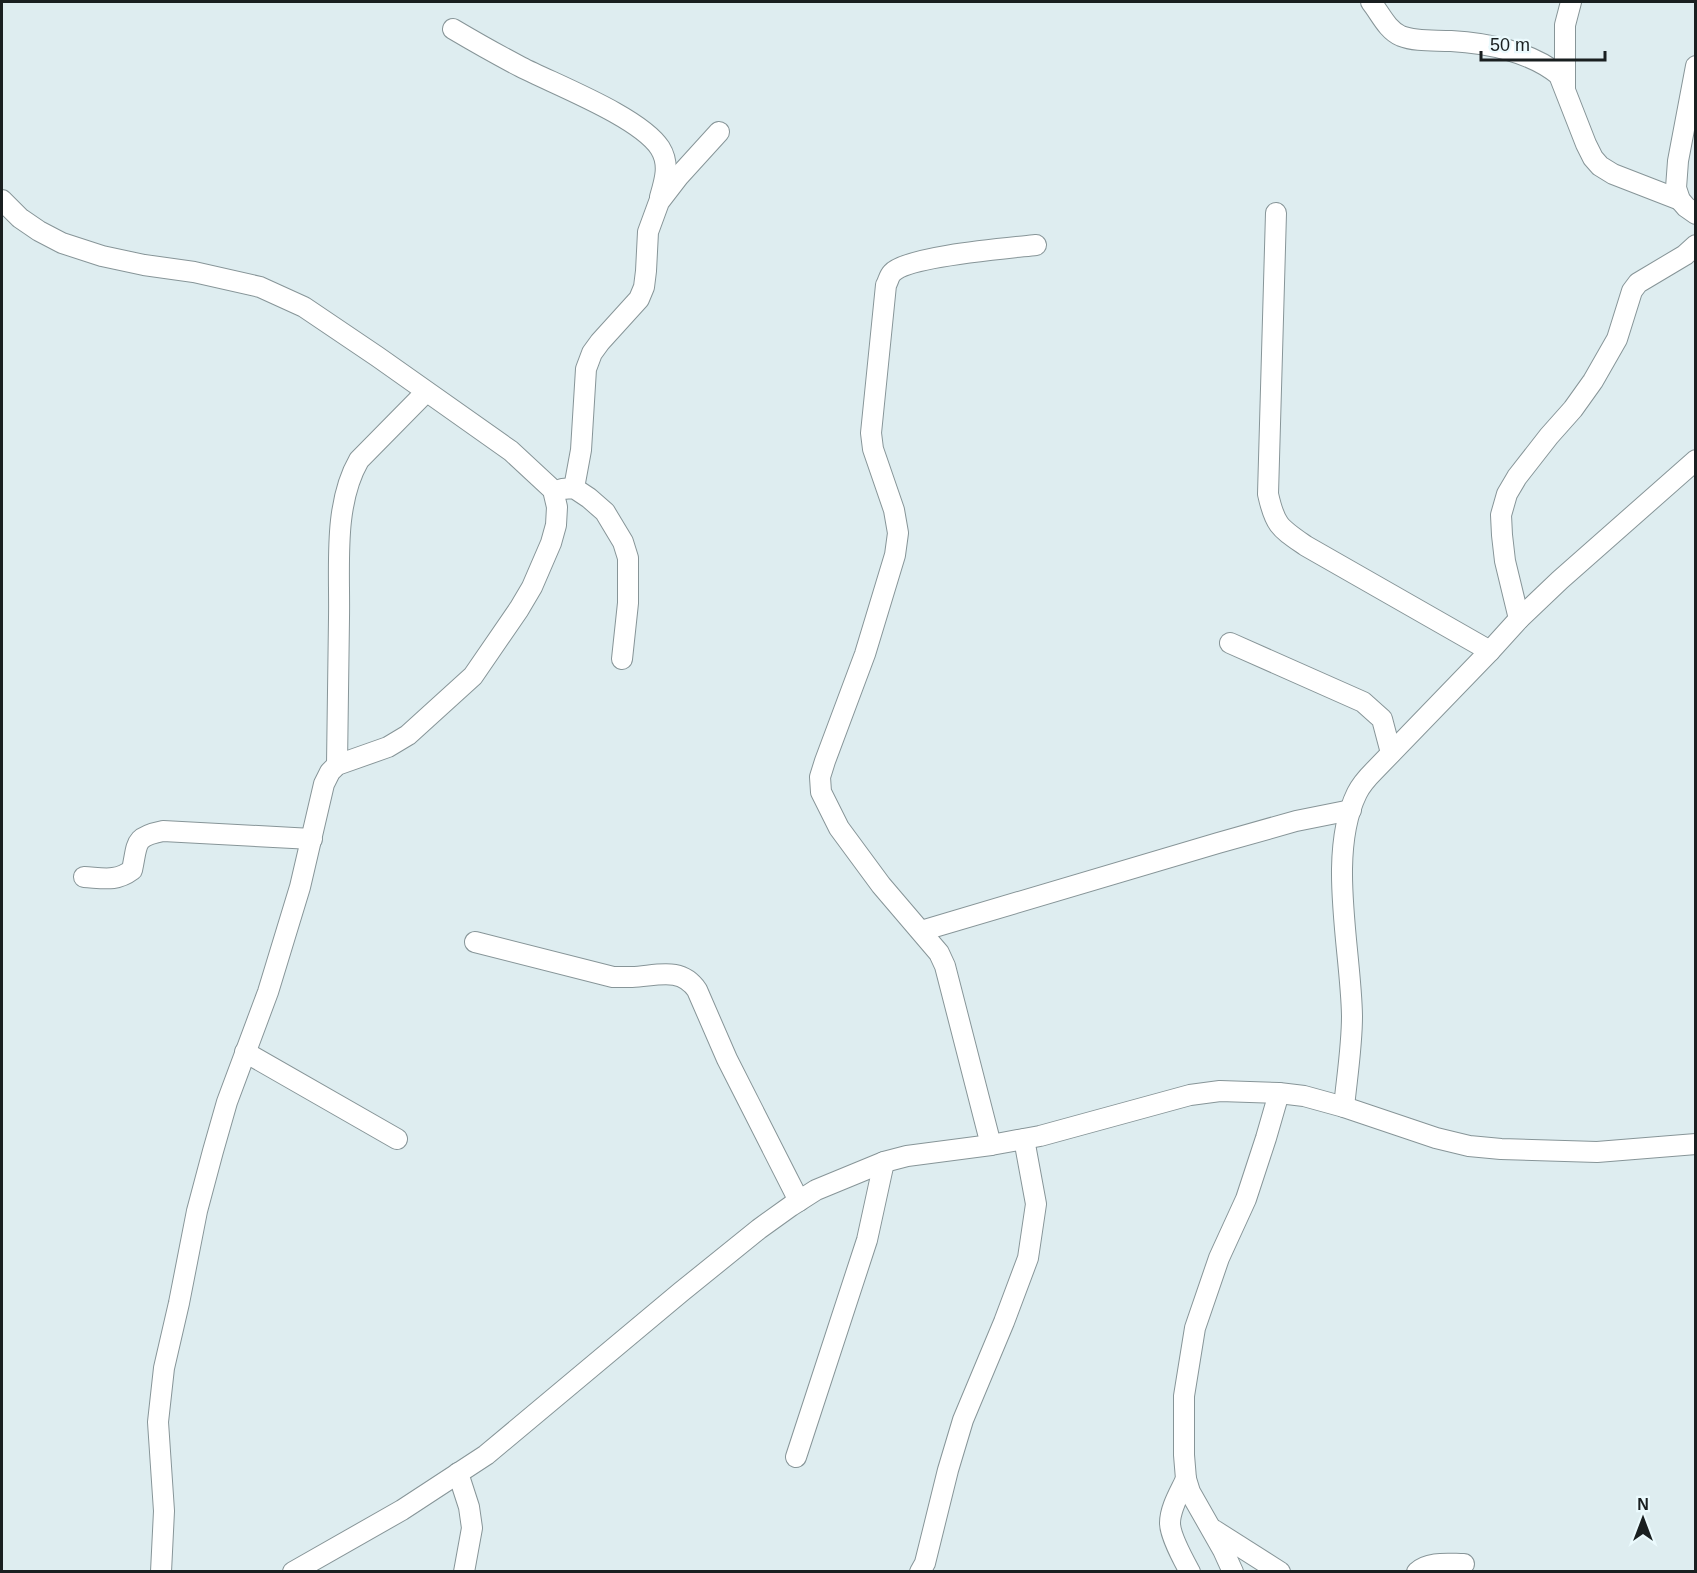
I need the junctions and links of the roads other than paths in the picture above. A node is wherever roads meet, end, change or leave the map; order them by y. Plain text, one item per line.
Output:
1 (1371, 2) edge
2 (1571, 2) edge
3 (453, 29) dead end
4 (1695, 66) edge
5 (1565, 88) junction
6 (719, 132) dead end
7 (2, 200) edge
8 (1680, 200) junction
9 (658, 202) junction
10 (1276, 213) dead end
11 (1695, 214) edge
12 (1036, 245) dead end
13 (1695, 245) edge
14 (426, 392) junction
15 (1695, 460) edge
16 (574, 488) junction
17 (553, 490) junction
18 (1519, 619) junction
19 (1230, 643) dead end
20 (1490, 651) junction
21 (622, 659) dead end
22 (1391, 753) junction
23 (338, 765) junction
24 (1351, 810) junction
25 (312, 839) junction
26 (84, 877) dead end
27 (921, 931) junction
28 (475, 942) dead end
29 (245, 1052) junction
30 (1279, 1093) junction
31 (1344, 1107) junction
32 (397, 1139) dead end
33 (1024, 1139) junction
34 (1695, 1144) edge
35 (991, 1145) junction
36 (884, 1162) junction
37 (799, 1201) junction
38 (796, 1458) dead end
39 (458, 1473) junction
40 (1186, 1479) junction
41 (1211, 1528) junction
42 (1464, 1564) dead end
43 (161, 1572) edge
44 (293, 1572) edge
45 (464, 1572) edge
46 (920, 1572) edge
47 (1190, 1572) edge
48 (1233, 1572) edge
49 (1280, 1572) edge
50 (1417, 1572) edge

1 - 5 street
2 - 5 street
3 - 9 street
4 - 8 street
5 - 8 street
6 - 9 street
7 - 14 street
8 - 11 street
9 - 16 street
10 - 20 street
12 - 27 street
13 - 18 street
14 - 17 street
14 - 23 street
15 - 18 street
16 - 17 street
16 - 21 street
17 - 23 street
18 - 20 street
19 - 22 street
20 - 22 street
22 - 24 street
23 - 25 street
24 - 27 street
24 - 31 street
25 - 26 street
25 - 29 street
27 - 35 street
28 - 37 street
29 - 32 street
29 - 43 street
30 - 31 street
30 - 33 street
30 - 40 street
31 - 34 street
33 - 35 street
33 - 46 street
35 - 36 street
36 - 37 street
36 - 38 street
37 - 39 street
39 - 44 street
39 - 45 street
40 - 41 street
40 - 47 street
41 - 48 street
41 - 49 street
42 - 50 street

